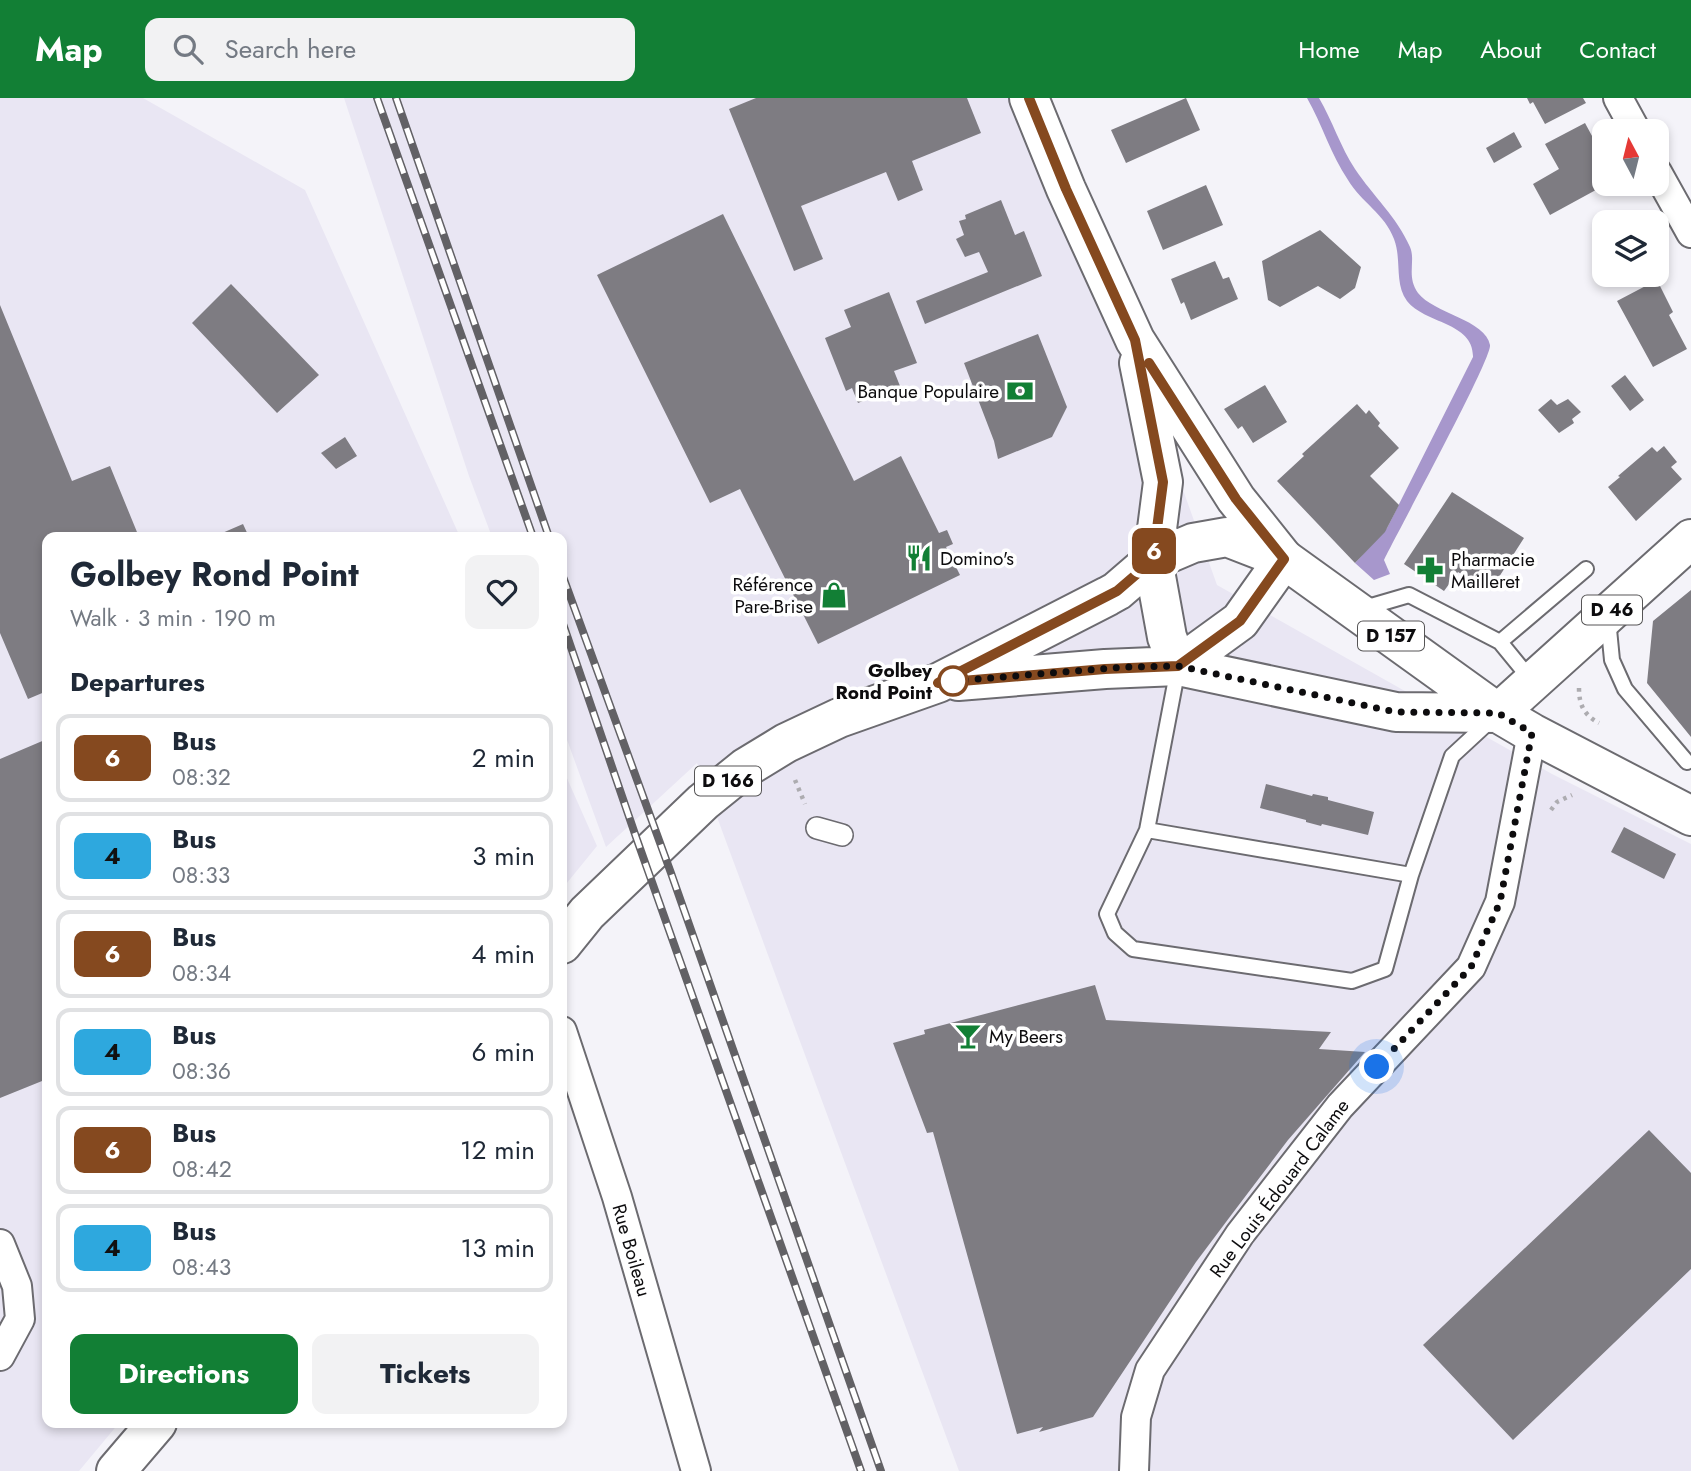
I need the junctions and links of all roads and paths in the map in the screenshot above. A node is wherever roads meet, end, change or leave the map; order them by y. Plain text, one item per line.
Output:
1 (1030, 98) edge
2 (1618, 98) edge
3 (1629, 119) edge
4 (1670, 195) edge
5 (1691, 233) edge
6 (1135, 340) junction
7 (1691, 539) edge
8 (1284, 559) junction
9 (1153, 560) junction
10 (1586, 569) dead end
11 (1356, 611) junction
12 (1608, 614) junction
13 (1500, 642) junction
14 (1178, 666) junction
15 (1533, 682) junction
16 (938, 683) junction
17 (1498, 713) junction
18 (1532, 733) junction
19 (780, 747) junction
20 (1687, 762) dead end
21 (1691, 816) edge
22 (817, 828) joint
23 (1147, 830) junction
24 (842, 835) dead end
25 (1411, 875) junction
26 (567, 938) edge
27 (567, 1046) edge
28 (0, 1244) edge
29 (0, 1356) edge
30 (153, 1428) edge
31 (116, 1471) edge
32 (696, 1471) edge
33 (1135, 1471) edge

1 - 6 main road, D 157
2 - 3 street
4 - 5 street
6 - 8 main road, D 157
6 - 9 main road, D 157
7 - 12 main road, D 46
8 - 9 main road, D 166
8 - 11 main road, D 157
8 - 14 main road
9 - 14 main road, D 157
9 - 16 main road, D 166
10 - 13 lane
11 - 13 lane
11 - 17 main road, D 157
12 - 15 main road, D 46
12 - 20 lane
13 - 15 lane
14 - 16 main road, D 166
14 - 17 main road, D 157
14 - 23 lane
15 - 17 main road, D 46
16 - 19 main road, D 166
17 - 18 main road, D 157
17 - 25 lane
18 - 21 main road, D 157
18 - 33 street, Rue Louis Édouard Calame
19 - 22 path
19 - 26 main road, D 166
22 - 24 street
23 - 25 lane
23 - 25 lane
27 - 32 street, Rue Boileau
28 - 29 street
30 - 31 main road

